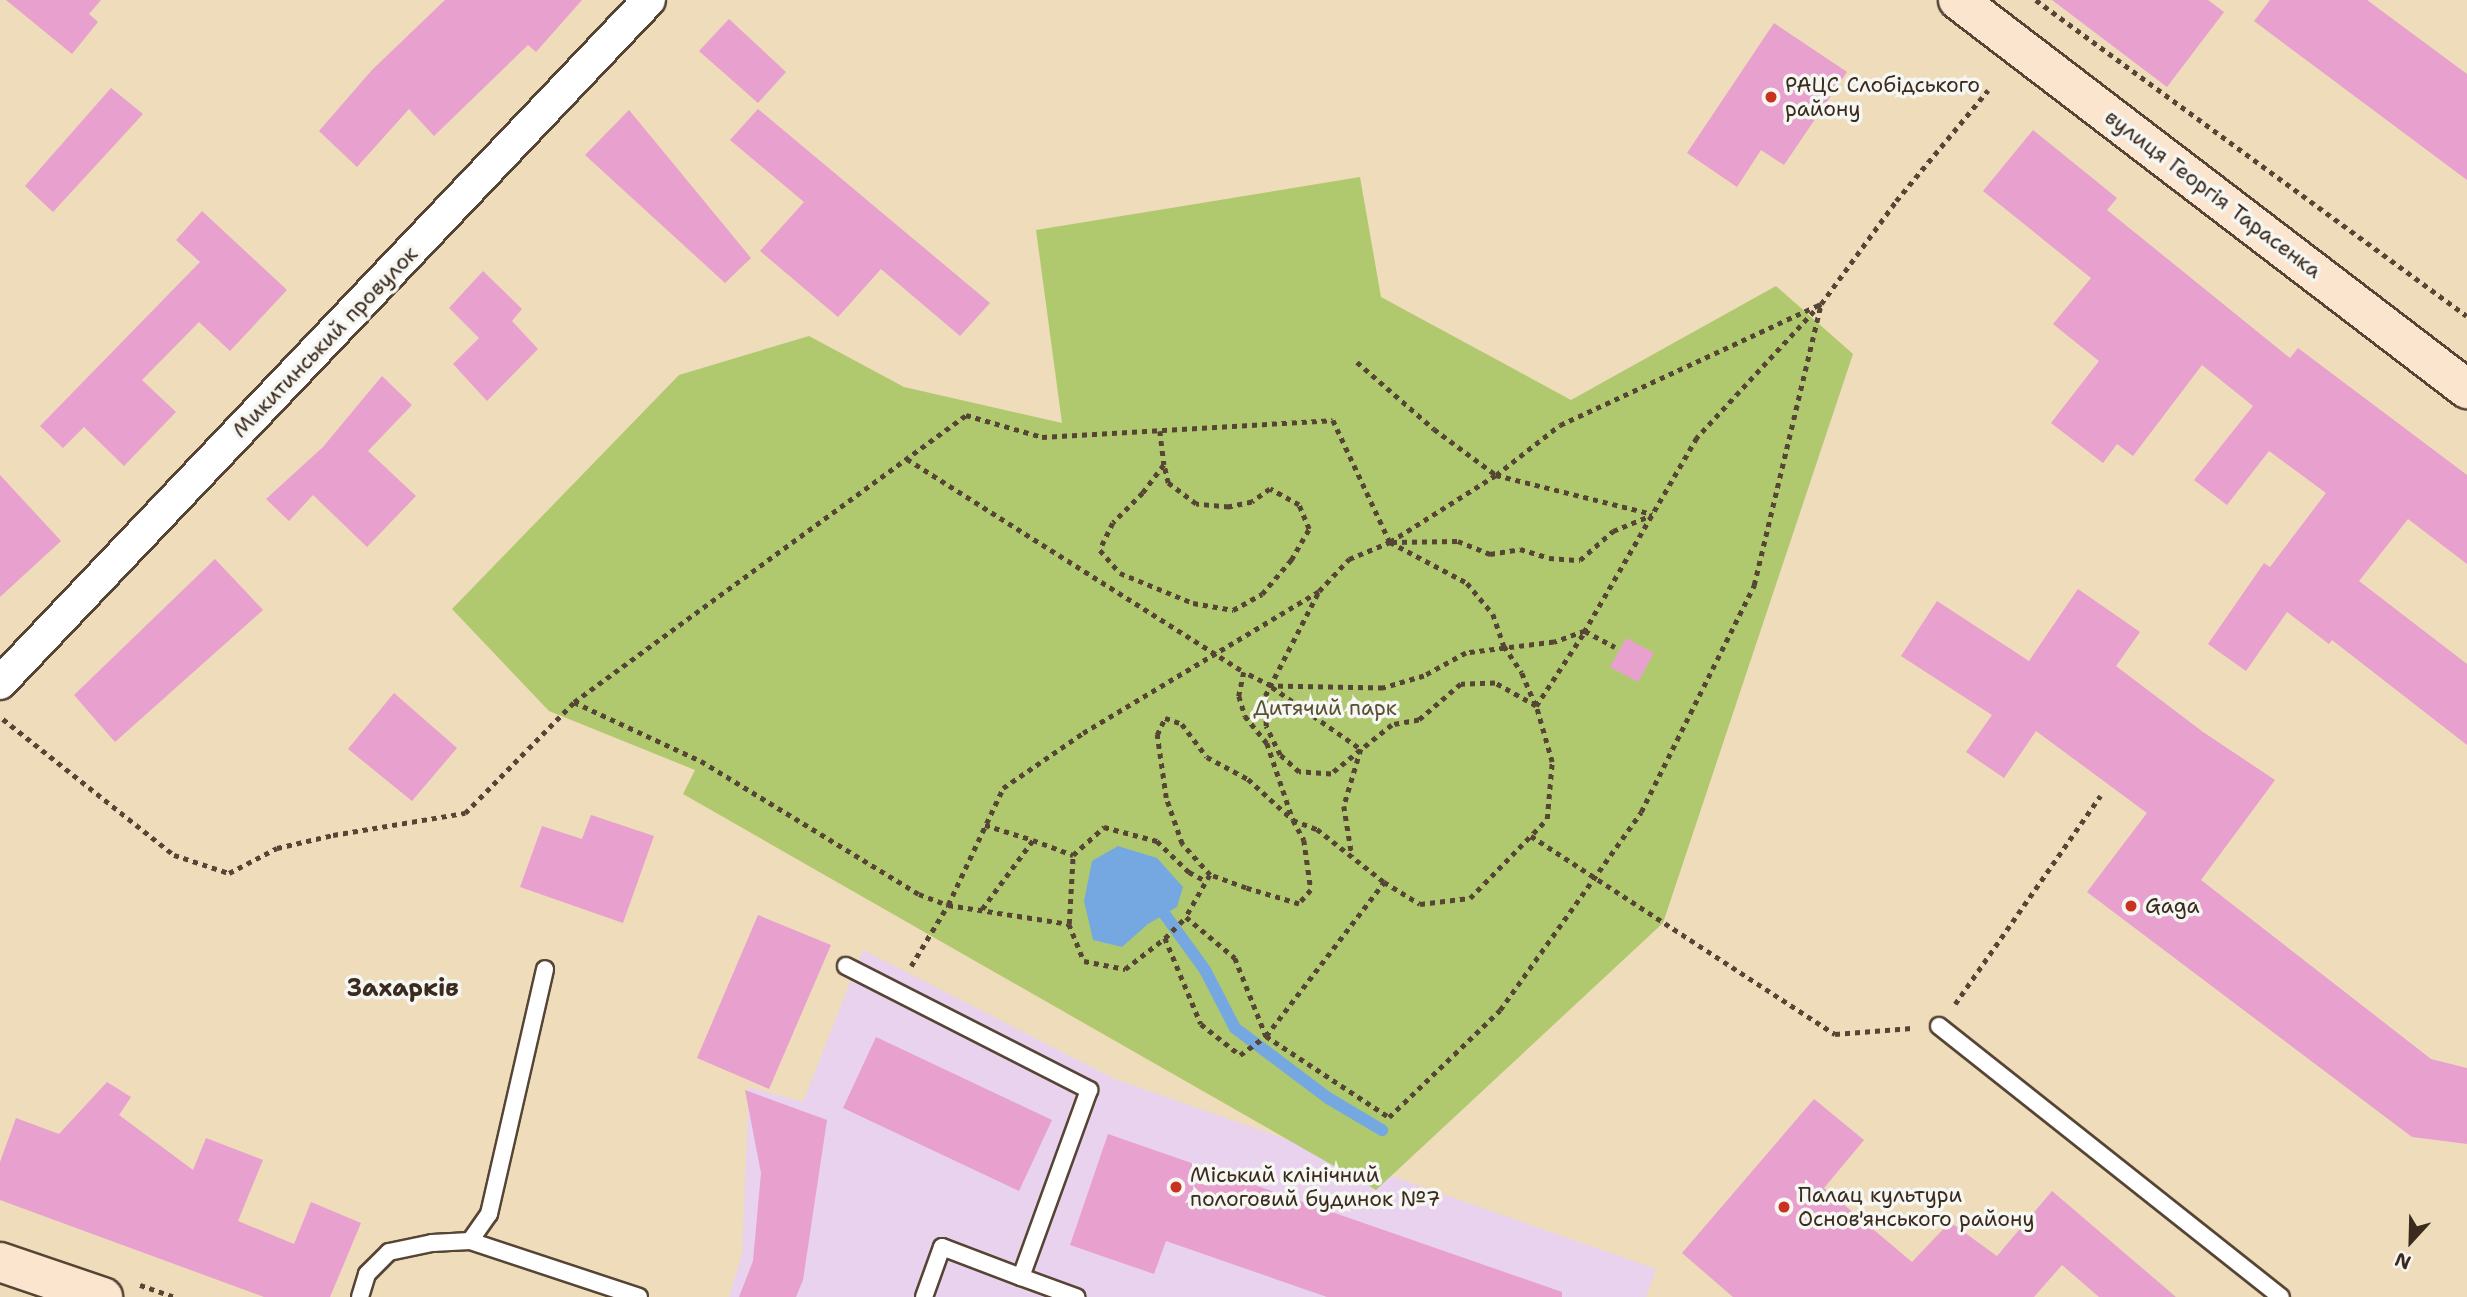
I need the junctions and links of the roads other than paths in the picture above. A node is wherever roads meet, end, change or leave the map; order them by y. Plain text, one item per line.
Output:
1 (649, 0) edge
2 (1958, 0) edge
3 (2467, 389) edge
4 (0, 683) edge
5 (846, 966) dead end
6 (545, 969) dead end
7 (1939, 1026) road end
8 (470, 1241) junction
9 (0, 1262) edge
10 (1021, 1277) junction
11 (103, 1297) edge
12 (360, 1297) edge
13 (639, 1297) edge
14 (923, 1297) edge
15 (1076, 1297) edge
16 (2281, 1297) edge

1 - 4 street, Микитинський провулок
2 - 3 main road, вулиця Георгія Тарасенка
5 - 10 lane
6 - 8 lane
7 - 16 lane
8 - 12 lane
8 - 13 lane
9 - 11 main road
10 - 14 lane
10 - 15 lane

